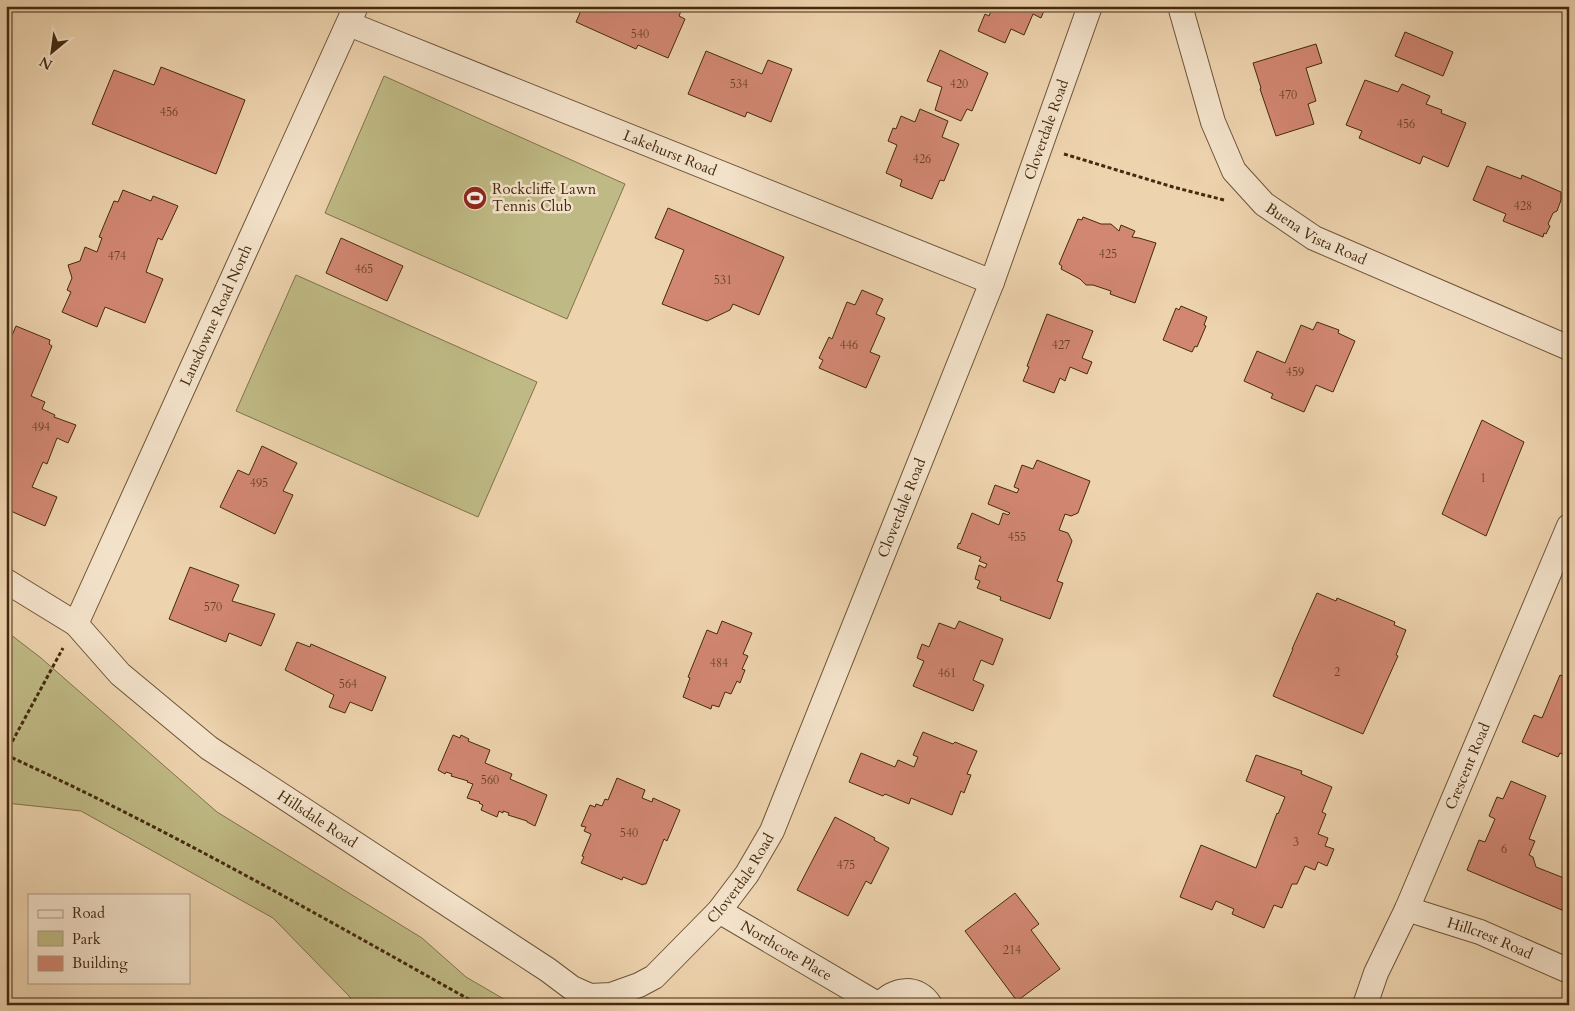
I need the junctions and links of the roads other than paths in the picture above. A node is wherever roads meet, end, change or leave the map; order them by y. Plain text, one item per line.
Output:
1 (1090, 6) edge
2 (1180, 6) edge
3 (352, 15) edge
4 (992, 282) junction
5 (1569, 348) edge
6 (1569, 526) edge
7 (6, 581) edge
8 (76, 624) junction
9 (1407, 909) junction
10 (719, 911) junction
11 (1569, 971) edge
12 (654, 977) joint
13 (880, 1005) edge
14 (930, 1005) edge
15 (1364, 1005) edge

1 - 4 street, Cloverdale Road
2 - 5 street, Buena Vista Road
3 - 4 street, Lakehurst Road
3 - 8 street, Lansdowne Road North
4 - 10 street, Cloverdale Road
6 - 9 street, Crescent Road
7 - 8 street, Hillsdale Road
8 - 12 street, Hillsdale Road
9 - 11 street, Hillcrest Road
9 - 15 street, Crescent Road
10 - 12 street, Cloverdale Road
10 - 13 street, Northcote Place
13 - 14 street, Northcote Place

